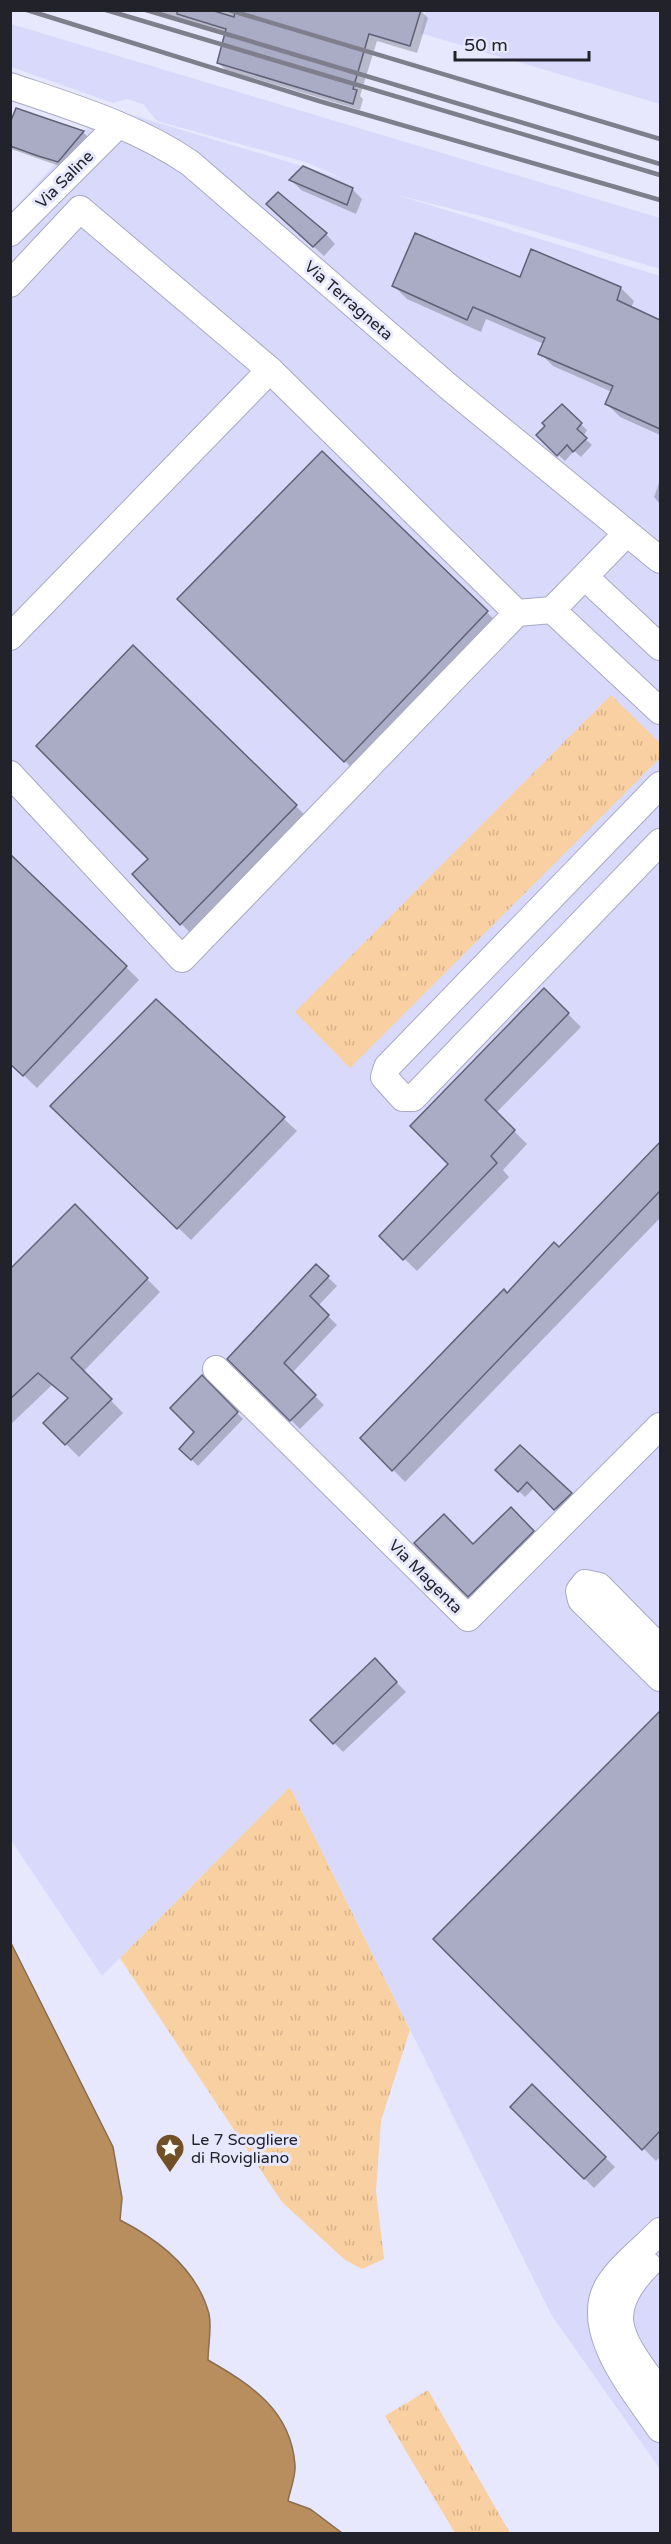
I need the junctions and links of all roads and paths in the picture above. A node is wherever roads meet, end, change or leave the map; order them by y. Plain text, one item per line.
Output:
1 (10, 86) edge
2 (118, 125) junction
3 (10, 234) edge
4 (10, 284) edge
5 (270, 370) junction
6 (626, 534) junction
7 (660, 560) edge
8 (585, 577) junction
9 (552, 610) junction
10 (517, 613) junction
11 (10, 637) edge
12 (660, 647) edge
13 (660, 711) edge
14 (10, 774) edge
15 (660, 785) edge
16 (660, 842) edge
17 (216, 1369) dead end
18 (660, 1426) edge
19 (660, 1648) edge
20 (660, 1678) edge
21 (660, 2232) edge
22 (660, 2253) edge
23 (660, 2393) edge
24 (660, 2428) edge

1 - 2 street, Via Terragneta
2 - 3 street, Via Saline
2 - 6 street, Via Terragneta
4 - 5 street
5 - 10 street
5 - 11 street
6 - 7 street, Via Terragneta
6 - 8 street
8 - 9 street
8 - 12 street
9 - 10 street
9 - 13 street
10 - 14 street
15 - 16 street
17 - 18 street, Via Magenta
19 - 20 street
21 - 24 street
22 - 23 street

